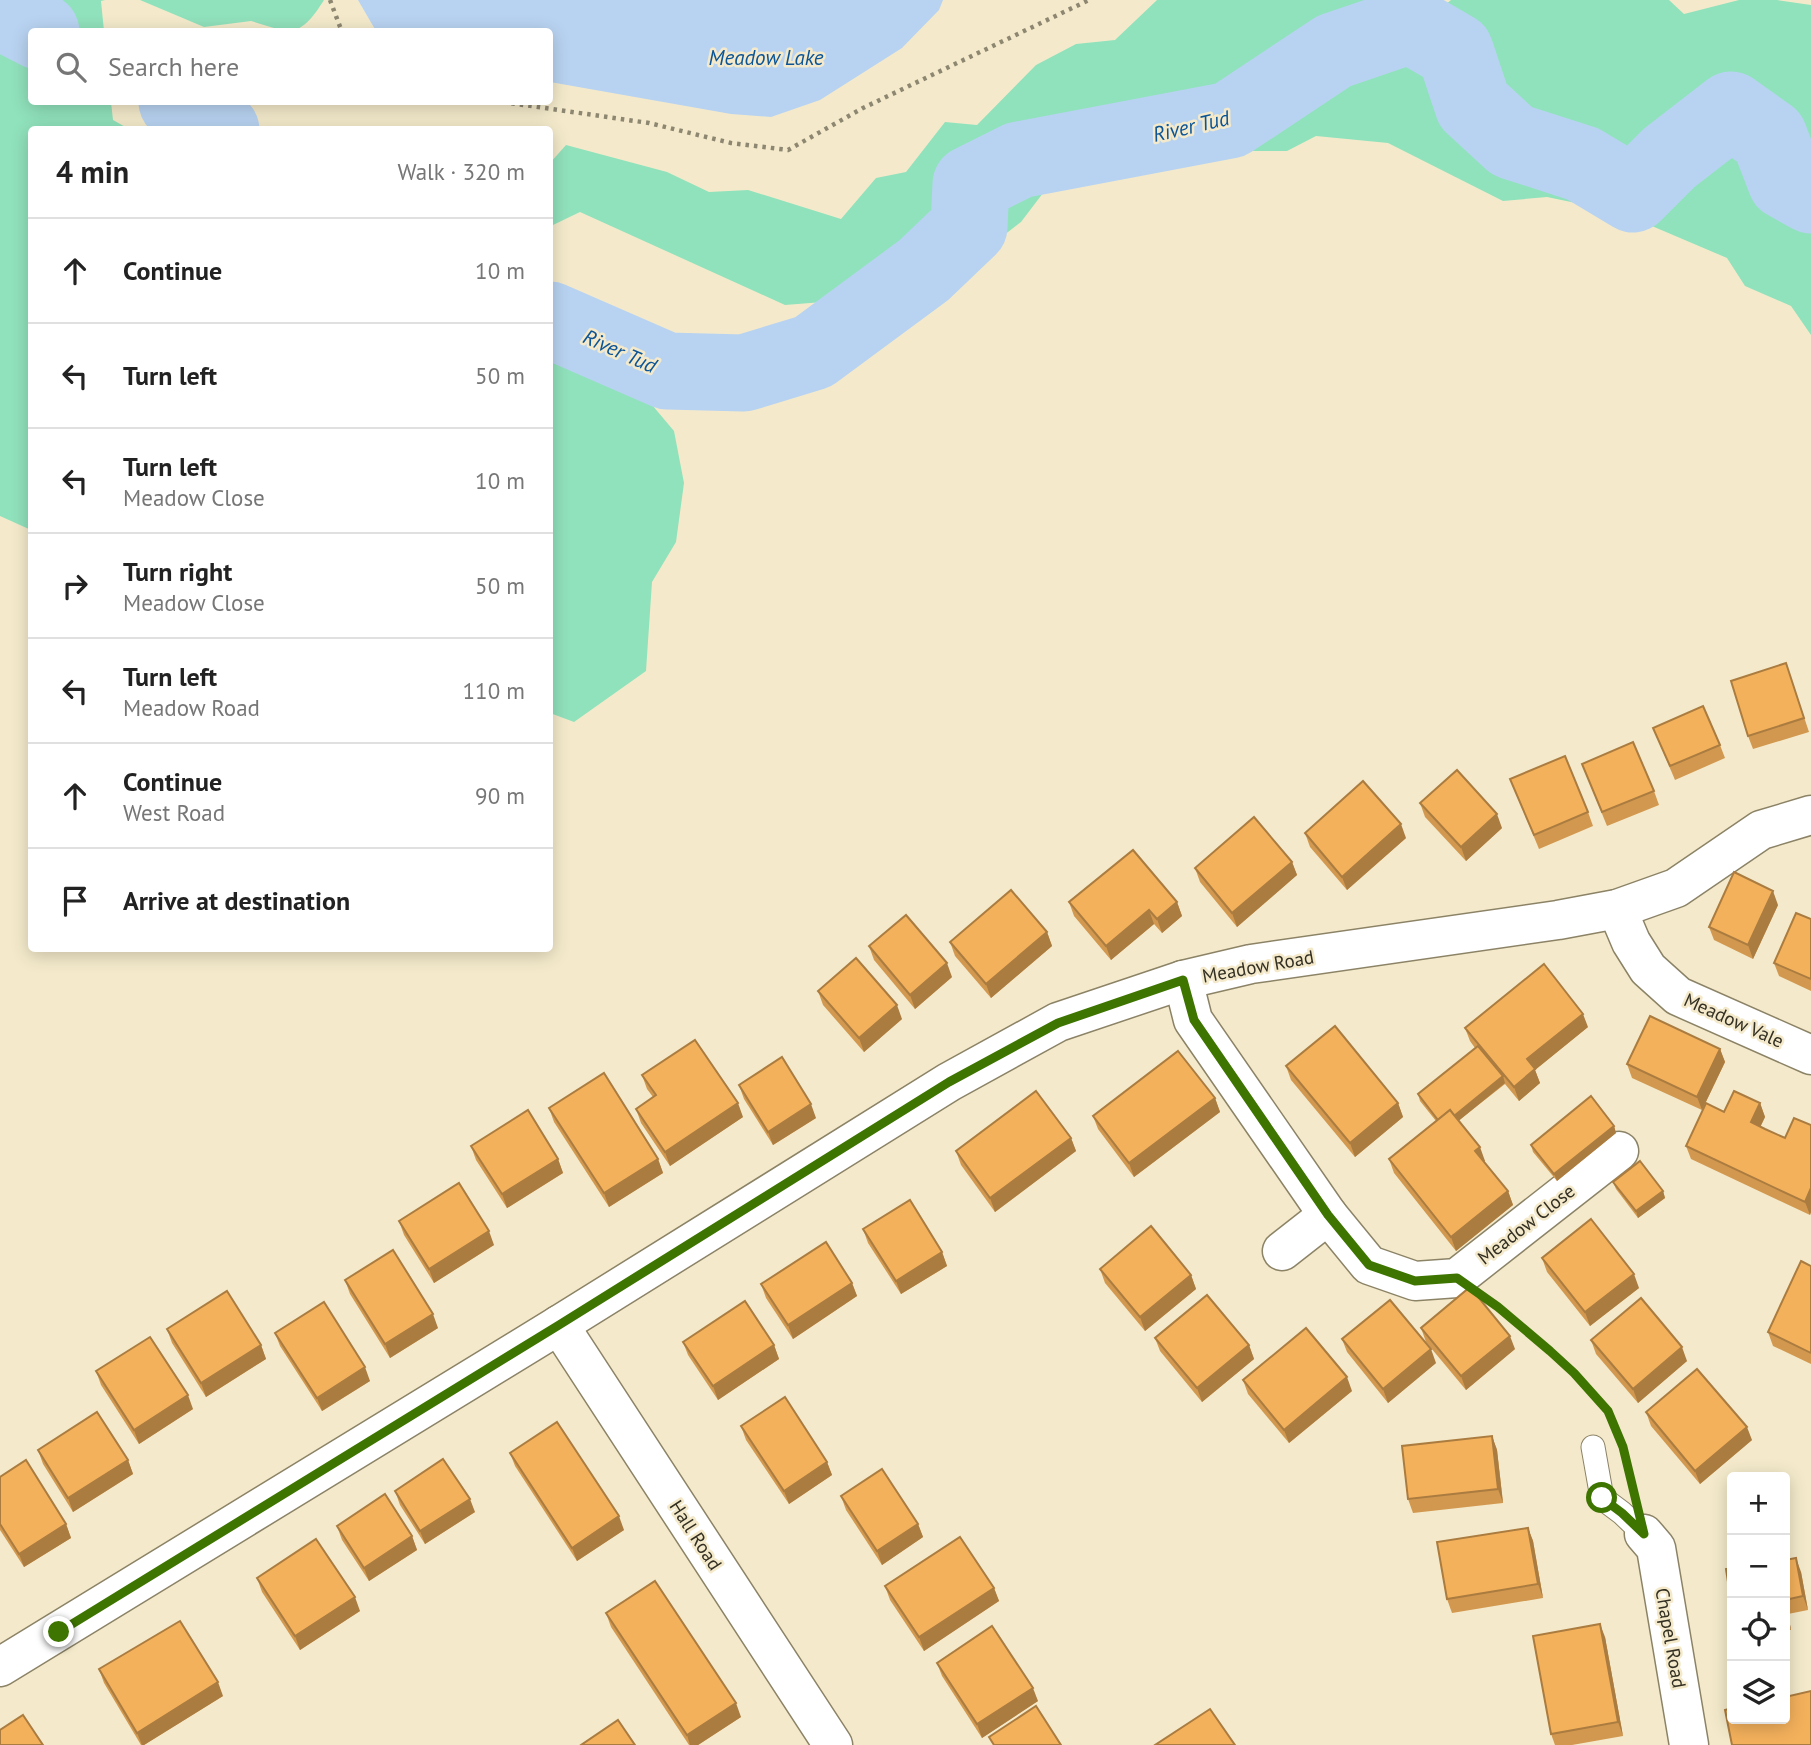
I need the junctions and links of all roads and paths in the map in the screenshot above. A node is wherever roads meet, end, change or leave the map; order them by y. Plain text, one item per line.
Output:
1 (330, 0) edge
2 (1089, 0) edge
3 (340, 28) edge
4 (524, 105) edge
5 (1811, 815) edge
6 (1617, 909) junction
7 (1183, 980) junction
8 (1811, 1055) edge
9 (1619, 1151) dead end
10 (1328, 1215) junction
11 (1282, 1251) dead end
12 (1457, 1278) junction
13 (559, 1325) junction
14 (1613, 1423) dead end
15 (1593, 1447) dead end
16 (1644, 1534) joint
17 (0, 1667) edge
18 (834, 1745) edge
19 (1689, 1745) edge

1 - 3 path
2 - 4 path
5 - 6 street, Meadow Road
6 - 7 street, Meadow Road
6 - 8 street, Meadow Vale
7 - 10 street
7 - 13 street, Meadow Road
9 - 12 street, Meadow Close
10 - 11 street
10 - 12 street
12 - 14 path
13 - 17 street, Meadow Road
13 - 18 street, Hall Road
15 - 16 lane
16 - 19 street, Chapel Road

